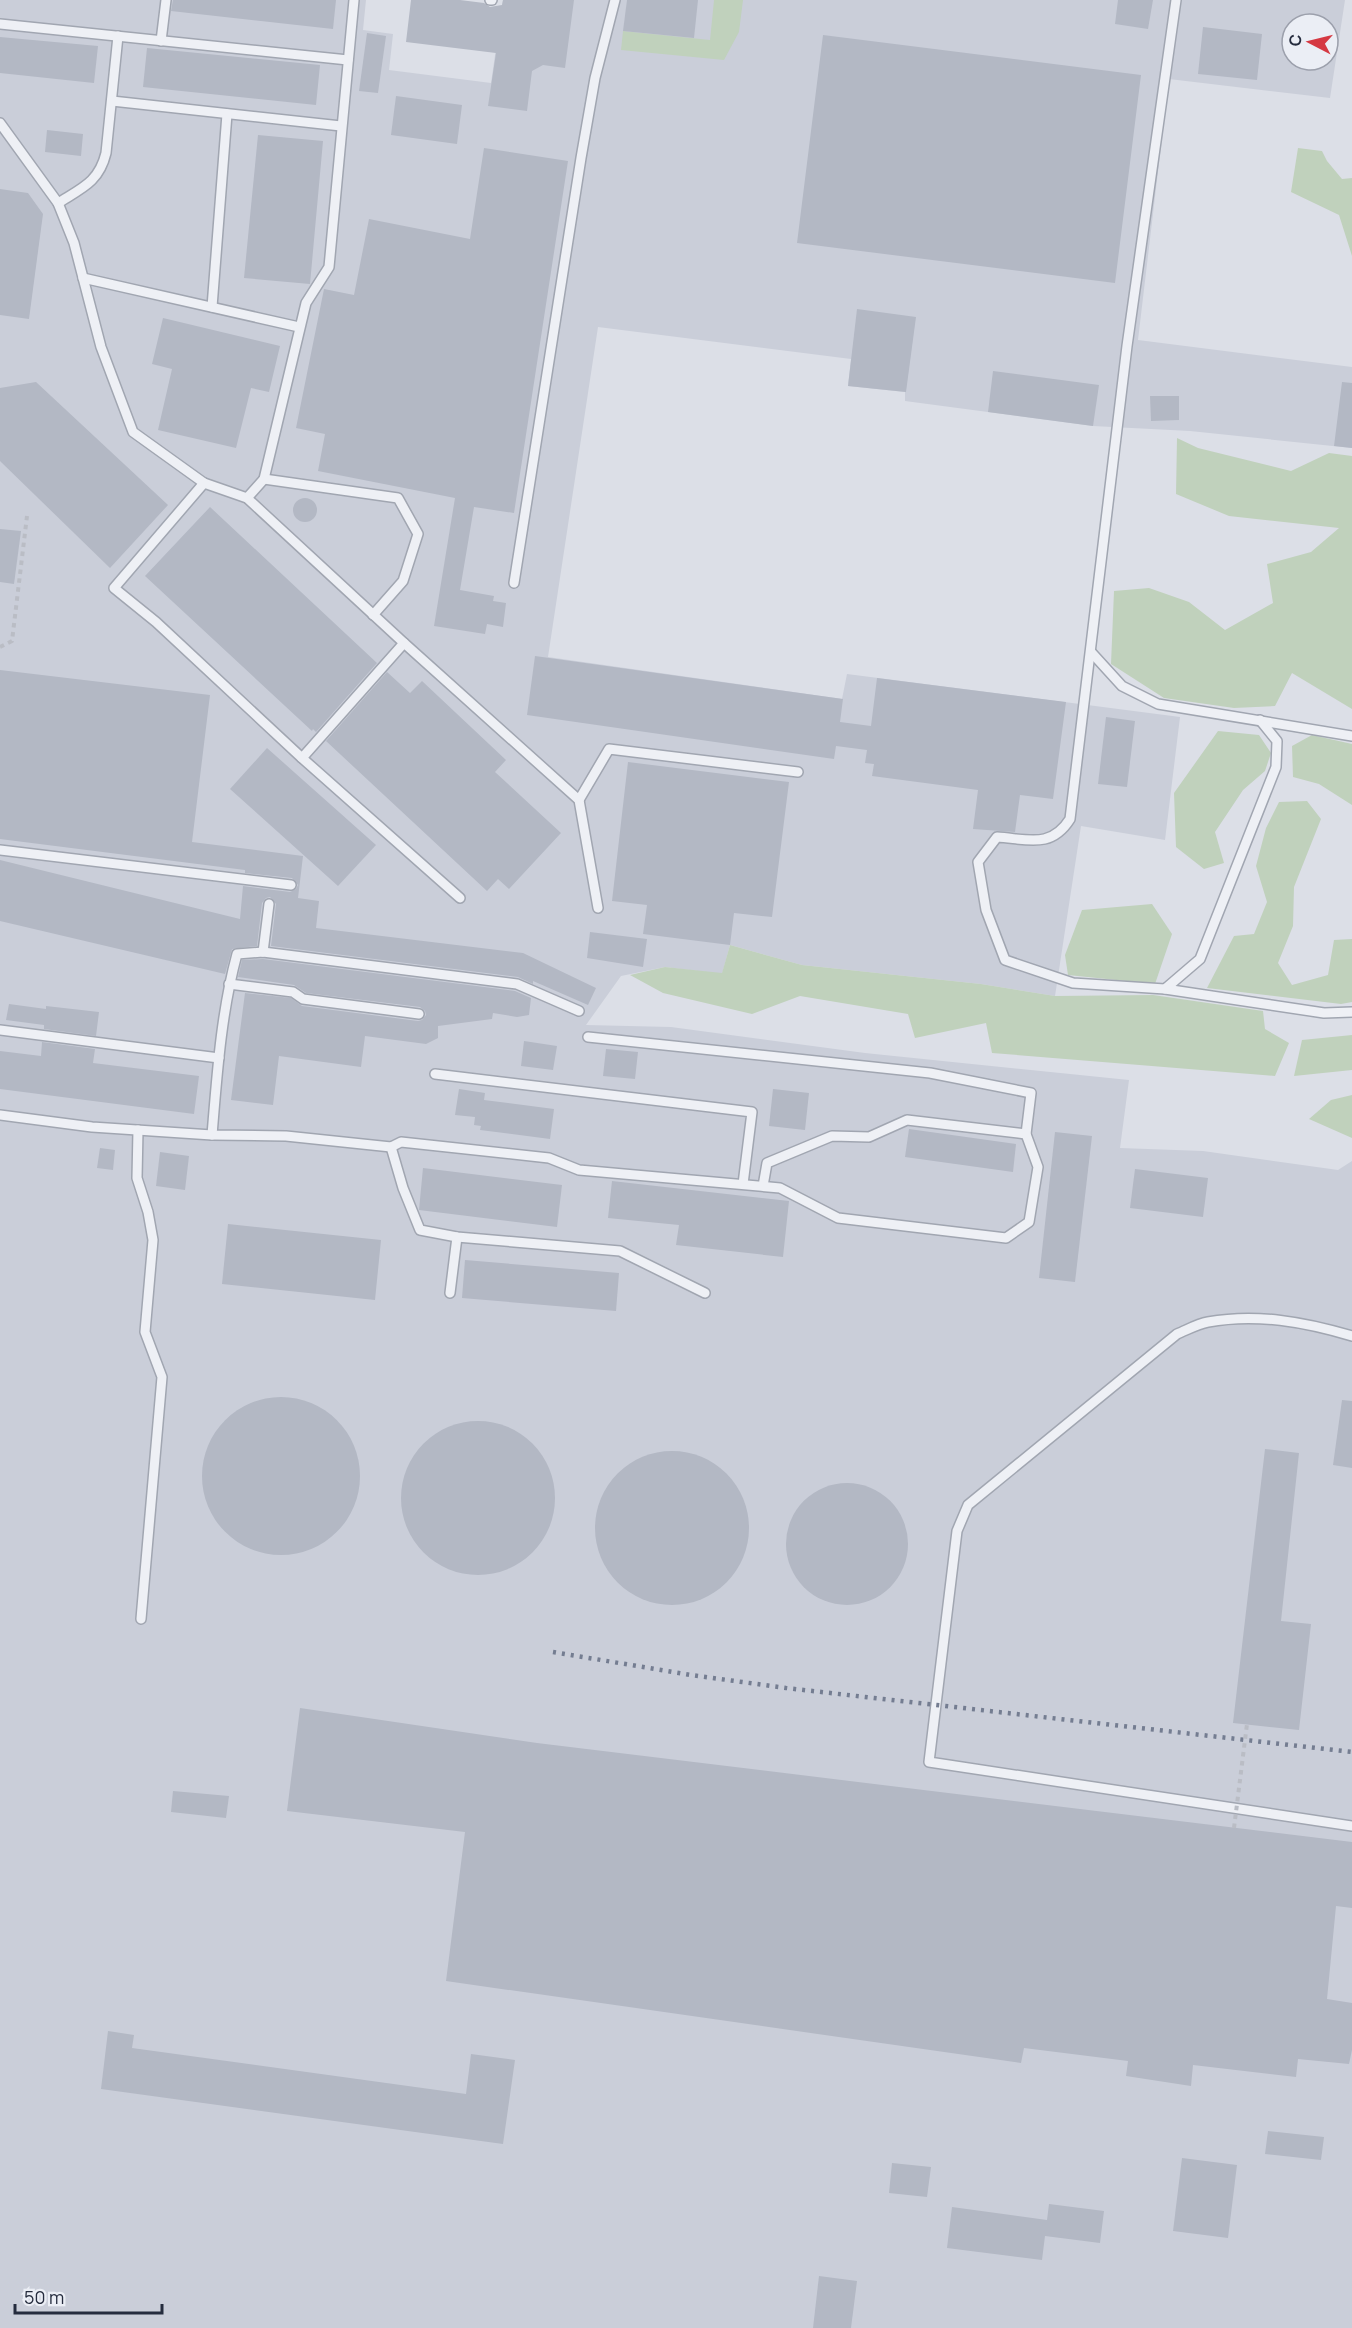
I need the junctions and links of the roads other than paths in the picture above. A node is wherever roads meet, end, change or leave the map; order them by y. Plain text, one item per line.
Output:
1 (166, 0) edge
2 (354, 0) edge
3 (615, 0) edge
4 (1176, 0) edge
5 (0, 24) edge
6 (118, 36) junction
7 (161, 41) junction
8 (348, 60) junction
9 (112, 101) junction
10 (227, 114) junction
11 (0, 123) edge
12 (341, 126) junction
13 (58, 203) junction
14 (83, 278) junction
15 (212, 307) junction
16 (299, 327) junction
17 (264, 479) junction
18 (204, 483) junction
19 (247, 498) junction
20 (514, 583) dead end
21 (373, 615) junction
22 (404, 643) junction
23 (1091, 652) junction
24 (1260, 720) junction
25 (1352, 736) edge
26 (302, 758) junction
27 (798, 772) dead end
28 (579, 800) junction
29 (0, 850) edge
30 (291, 885) dead end
31 (460, 898) dead end
32 (269, 904) dead end
33 (598, 908) dead end
34 (263, 952) junction
35 (229, 984) junction
36 (1165, 988) junction
37 (579, 1011) dead end
38 (1352, 1012) edge
39 (419, 1014) dead end
40 (0, 1030) edge
41 (588, 1037) dead end
42 (219, 1058) junction
43 (435, 1074) dead end
44 (0, 1115) edge
45 (138, 1130) junction
46 (1026, 1134) junction
47 (212, 1135) junction
48 (391, 1147) junction
49 (743, 1184) junction
50 (763, 1186) junction
51 (457, 1237) junction
52 (450, 1293) dead end
53 (705, 1293) dead end
54 (1352, 1336) edge
55 (141, 1619) dead end
56 (1352, 1826) edge

1 - 7 lane
2 - 8 lane
3 - 20 lane
4 - 23 lane
5 - 6 lane
6 - 7 lane
6 - 9 lane
7 - 8 lane
8 - 12 lane
9 - 10 lane
9 - 13 lane
10 - 12 lane
10 - 15 lane
11 - 13 lane
12 - 16 lane
13 - 14 lane
14 - 15 lane
14 - 18 lane
15 - 16 lane
16 - 17 lane
17 - 19 lane
17 - 21 lane
18 - 19 lane
18 - 26 lane
19 - 21 lane
21 - 22 lane
22 - 26 lane
22 - 28 lane
23 - 24 lane
23 - 36 lane
24 - 25 lane
24 - 36 lane
26 - 31 lane
27 - 28 lane
28 - 33 lane
29 - 30 lane
32 - 34 lane
34 - 35 lane
34 - 37 lane
35 - 39 lane
35 - 42 lane
36 - 38 lane
40 - 42 lane
41 - 46 lane
42 - 47 lane
43 - 49 lane
44 - 45 lane
45 - 47 lane
45 - 55 lane
46 - 50 lane
46 - 50 lane
47 - 48 lane
48 - 49 lane
48 - 51 lane
49 - 50 lane
51 - 52 lane
51 - 53 lane
54 - 56 lane

